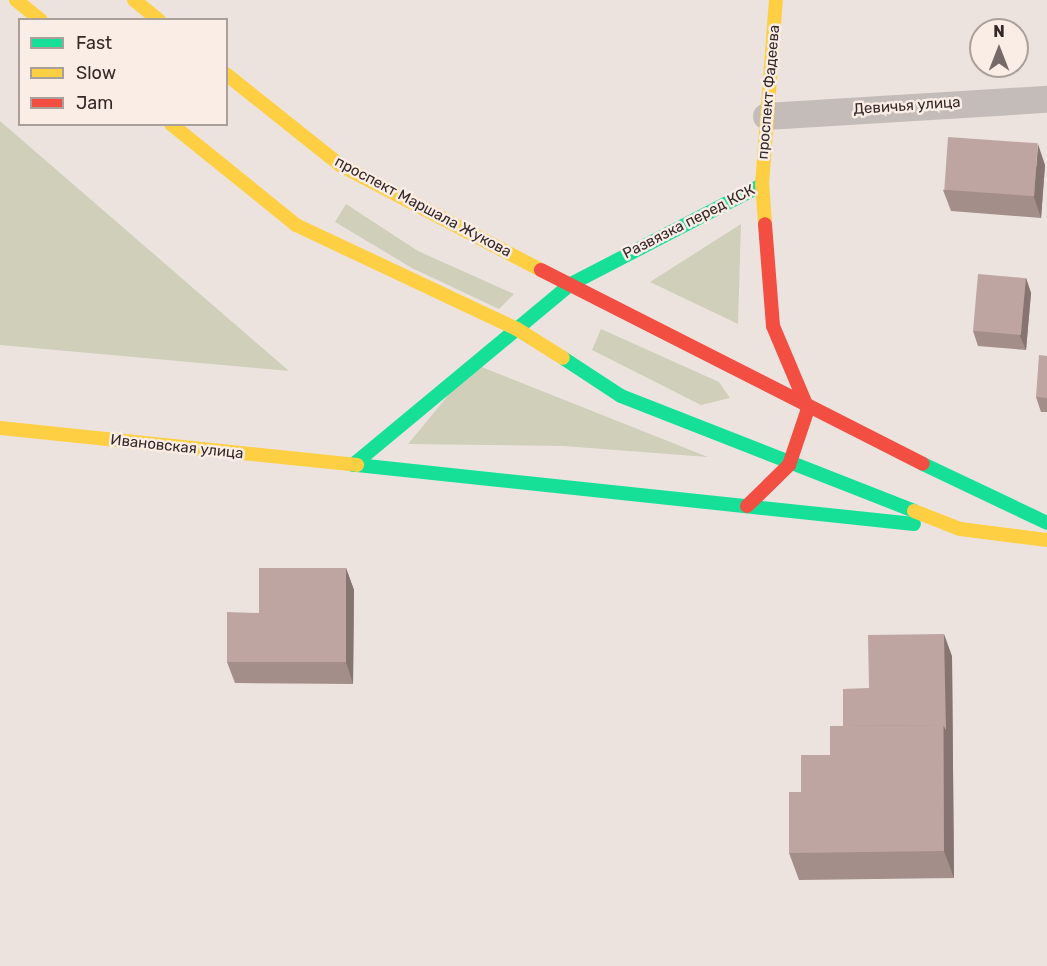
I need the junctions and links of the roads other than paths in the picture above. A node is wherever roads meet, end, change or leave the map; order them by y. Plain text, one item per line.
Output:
1 (16, 0) edge
2 (134, 0) edge
3 (776, 0) edge
4 (38, 18) edge
5 (156, 18) edge
6 (228, 76) edge
7 (1047, 99) edge
8 (766, 116) junction
9 (173, 126) edge
10 (762, 185) junction
11 (571, 284) junction
12 (517, 329) junction
13 (808, 409) junction
14 (0, 428) edge
15 (353, 465) junction
16 (789, 465) junction
17 (747, 506) junction
18 (1047, 523) edge
19 (960, 529) junction
20 (1047, 540) edge

1 - 4 street
2 - 5 street
3 - 8 street, проспект Фадеева
6 - 11 street, проспект Маршала Жукова
7 - 8 street, Девичья улица
8 - 10 street, проспект Фадеева
9 - 12 street
10 - 11 street, Развязка перед КСК
10 - 13 street, Развязка перед КСК
11 - 12 street, Развязка перед КСК
11 - 13 street
12 - 15 street, Развязка перед КСК
12 - 16 street
13 - 16 street
13 - 18 street
14 - 15 street, Ивановская улица
15 - 17 street, Ивановская улица
16 - 17 street
16 - 19 street
17 - 19 street, Ивановская улица
19 - 20 street

